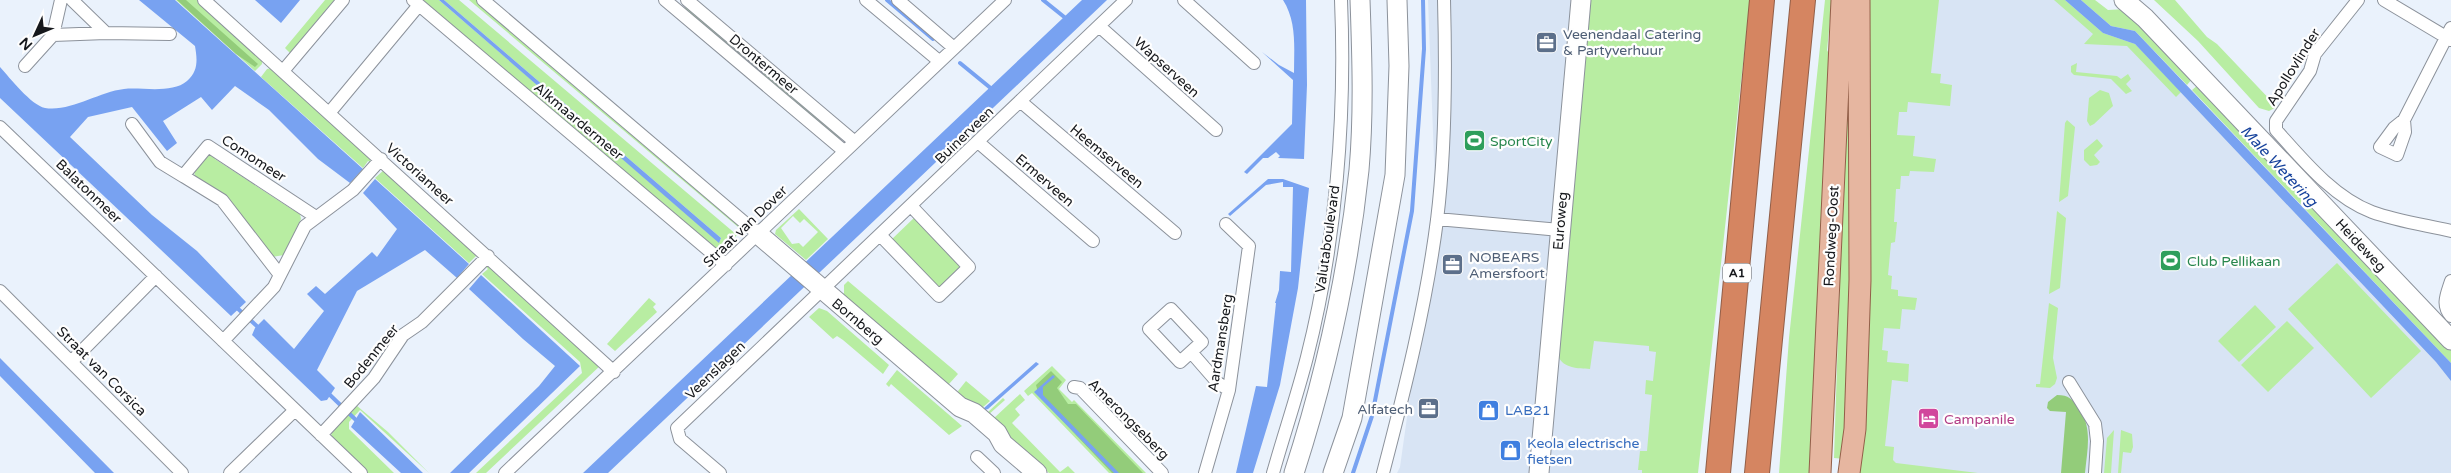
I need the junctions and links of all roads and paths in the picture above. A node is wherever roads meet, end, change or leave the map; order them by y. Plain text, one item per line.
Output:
1 (61, 0) edge
2 (72, 0) edge
3 (204, 0) edge
4 (343, 0) edge
5 (483, 0) edge
6 (665, 0) edge
7 (866, 0) edge
8 (898, 0) edge
9 (1005, 0) edge
10 (1126, 0) edge
11 (1184, 0) edge
12 (1341, 0) edge
13 (1360, 0) edge
14 (1444, 0) edge
15 (1581, 0) edge
16 (1762, 0) edge
17 (1803, 0) edge
18 (1842, 0) edge
19 (1859, 0) edge
20 (2124, 0) edge
21 (2358, 0) edge
22 (2384, 0) edge
23 (416, 3) edge
24 (682, 3) edge
25 (1398, 3) edge
26 (1099, 26) junction
27 (106, 33) junction
28 (170, 34) dead end
29 (54, 35) junction
30 (2449, 35) edge
31 (954, 48) junction
32 (939, 61) junction
33 (1254, 62) dead end
34 (25, 66) dead end
35 (283, 71) junction
36 (1020, 101) junction
37 (330, 112) junction
38 (2404, 120) dead end
39 (132, 124) dead end
40 (0, 127) edge
41 (1216, 130) dead end
42 (855, 142) junction
43 (978, 142) junction
44 (844, 151) junction
45 (377, 163) junction
46 (183, 176) junction
47 (911, 206) junction
48 (316, 217) junction
49 (1437, 219) junction
50 (1226, 224) dead end
51 (1560, 230) junction
52 (2451, 231) edge
53 (1176, 233) dead end
54 (758, 234) junction
55 (880, 235) junction
56 (1093, 241) dead end
57 (484, 259) junction
58 (726, 265) junction
59 (280, 275) junction
60 (156, 276) junction
61 (2451, 281) edge
62 (818, 287) junction
63 (0, 291) edge
64 (2451, 316) edge
65 (2451, 340) edge
66 (223, 341) junction
67 (1191, 352) dead end
68 (71, 362) junction
69 (614, 372) junction
70 (2069, 382) dead end
71 (1074, 387) dead end
72 (1229, 390) junction
73 (295, 410) junction
74 (321, 435) junction
75 (977, 457) dead end
76 (182, 473) edge
77 (230, 473) edge
78 (362, 473) edge
79 (505, 473) edge
80 (720, 473) edge
81 (994, 473) edge
82 (1037, 473) edge
83 (1162, 473) edge
84 (1205, 473) edge
85 (1273, 473) edge
86 (1294, 473) edge
87 (1333, 473) edge
88 (1383, 473) edge
89 (1539, 473) edge
90 (1718, 473) edge
91 (1757, 473) edge
92 (1820, 473) edge
93 (1850, 473) edge
94 (2095, 473) edge

1 - 29 street
2 - 27 street
3 - 35 street, Victoriameer
4 - 35 street
5 - 54 street
6 - 24 street, Drontermeer
7 - 32 street
8 - 31 street
9 - 31 street, Straat van Dover
10 - 26 street, Buinerveen
11 - 33 street
12 - 85 street, Valutaboulevard
13 - 86 main road, Valutaboulevard
14 - 49 street
15 - 51 main road, Euroweg
16 - 90 highway, A1
17 - 91 highway
18 - 92 main road, Rondweg-Oost
19 - 93 main road, Rondweg-Oost
20 - 65 main road, Heideweg
21 - 52 street, Apollovlinder
22 - 30 street
23 - 37 street
23 - 58 street, Alkmaardermeer
24 - 42 street, Drontermeer
24 - 44 street, Drontermeer
25 - 87 main road
26 - 36 street, Buinerveen
26 - 41 street, Wapserveen
27 - 28 street
27 - 29 street
29 - 34 street
30 - 38 street
31 - 32 street, Straat van Dover
32 - 42 street, Straat van Dover
35 - 37 street, Victoriameer
36 - 43 street, Buinerveen
36 - 53 street, Heemserveen
37 - 45 street, Victoriameer
39 - 46 street
40 - 60 street, Balatonmeer
42 - 44 street, Straat van Dover
43 - 47 street, Buinerveen
43 - 56 street, Ermerveen
44 - 54 street, Straat van Dover
45 - 48 street
45 - 57 street, Victoriameer
46 - 48 street, Comomeer
46 - 59 street
47 - 55 street, Buinerveen
47 - 55 street
48 - 59 street
49 - 51 street
49 - 88 street
50 - 72 street, Aardmansberg
51 - 89 main road, Euroweg
54 - 58 street, Straat van Dover
54 - 62 main road, Bornberg
55 - 62 street, Buinerveen
57 - 69 street, Victoriameer
57 - 74 street, Bodenmeer
58 - 69 street, Straat van Dover
59 - 66 street
60 - 66 street, Balatonmeer
60 - 68 street
61 - 64 street
62 - 80 street, Veenslagen
62 - 82 main road, Bornberg
63 - 68 street, Straat van Corsica
66 - 73 street, Balatonmeer
67 - 72 street
68 - 76 street, Straat van Corsica
69 - 79 street, Straat van Dover
70 - 94 street
71 - 83 street, Amerongseberg
72 - 84 street, Aardmansberg
73 - 74 street, Balatonmeer
73 - 77 street
74 - 78 street, Balatonmeer
75 - 81 street

